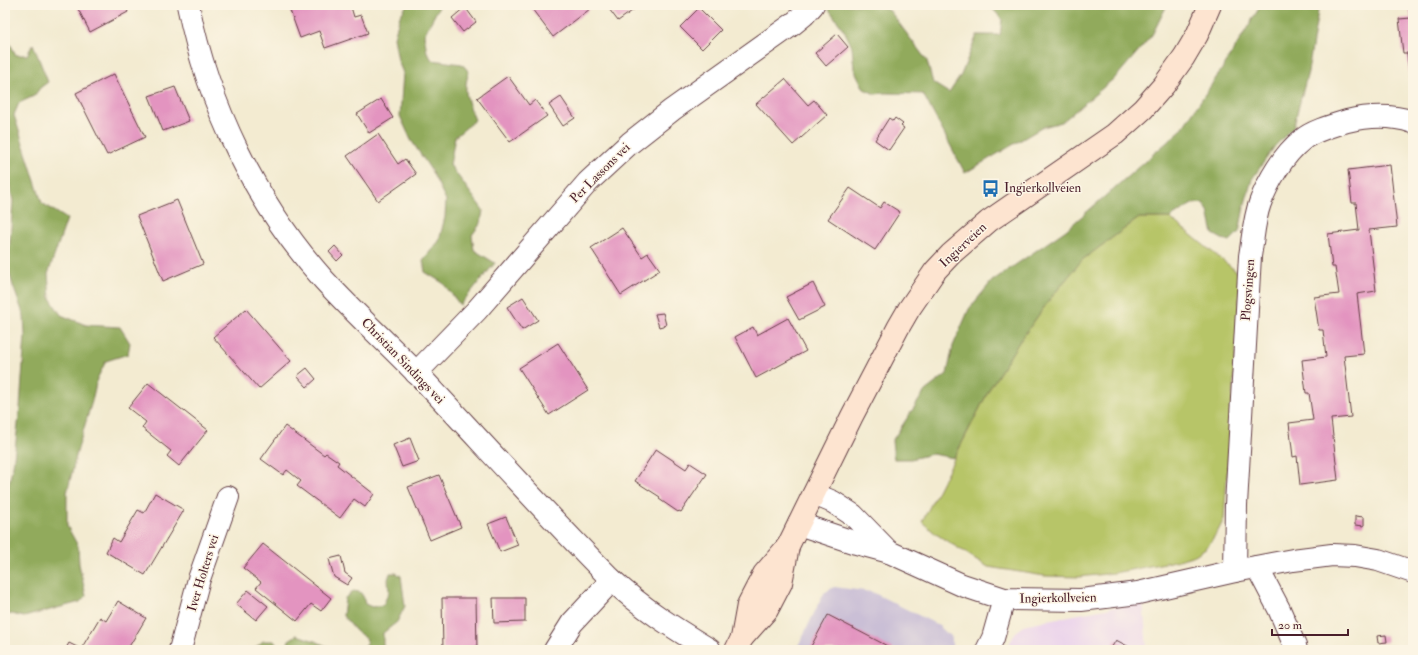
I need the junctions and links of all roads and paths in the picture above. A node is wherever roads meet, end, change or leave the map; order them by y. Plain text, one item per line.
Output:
1 (188, 5) edge
2 (813, 5) edge
3 (1210, 5) edge
4 (1413, 122) edge
5 (416, 373) junction
6 (814, 494) junction
7 (228, 497) dead end
8 (799, 524) junction
9 (889, 552) junction
10 (1257, 567) junction
11 (1235, 571) junction
12 (1413, 572) edge
13 (612, 580) junction
14 (1004, 599) junction
15 (739, 644) edge
16 (180, 650) edge
17 (555, 650) edge
18 (710, 650) edge
19 (987, 650) edge
20 (1296, 650) edge

1 - 5 street, Christian Sindings vei
2 - 5 street, Per Lassons vei
3 - 6 main road, Ingierveien
4 - 11 street, Plogsvingen
5 - 13 street, Christian Sindings vei
6 - 8 main road, Ingierveien
6 - 9 street, Ingierkollveien
7 - 16 street, Iver Holters vei
8 - 9 street, Ingierkollveien
8 - 15 main road, Ingierveien
9 - 14 street, Ingierkollveien
10 - 11 street, Ingierkollveien
10 - 12 street, Ingierkollveien
10 - 20 street
11 - 14 street, Ingierkollveien
13 - 17 street
13 - 18 street, Christian Sindings vei
14 - 19 street

